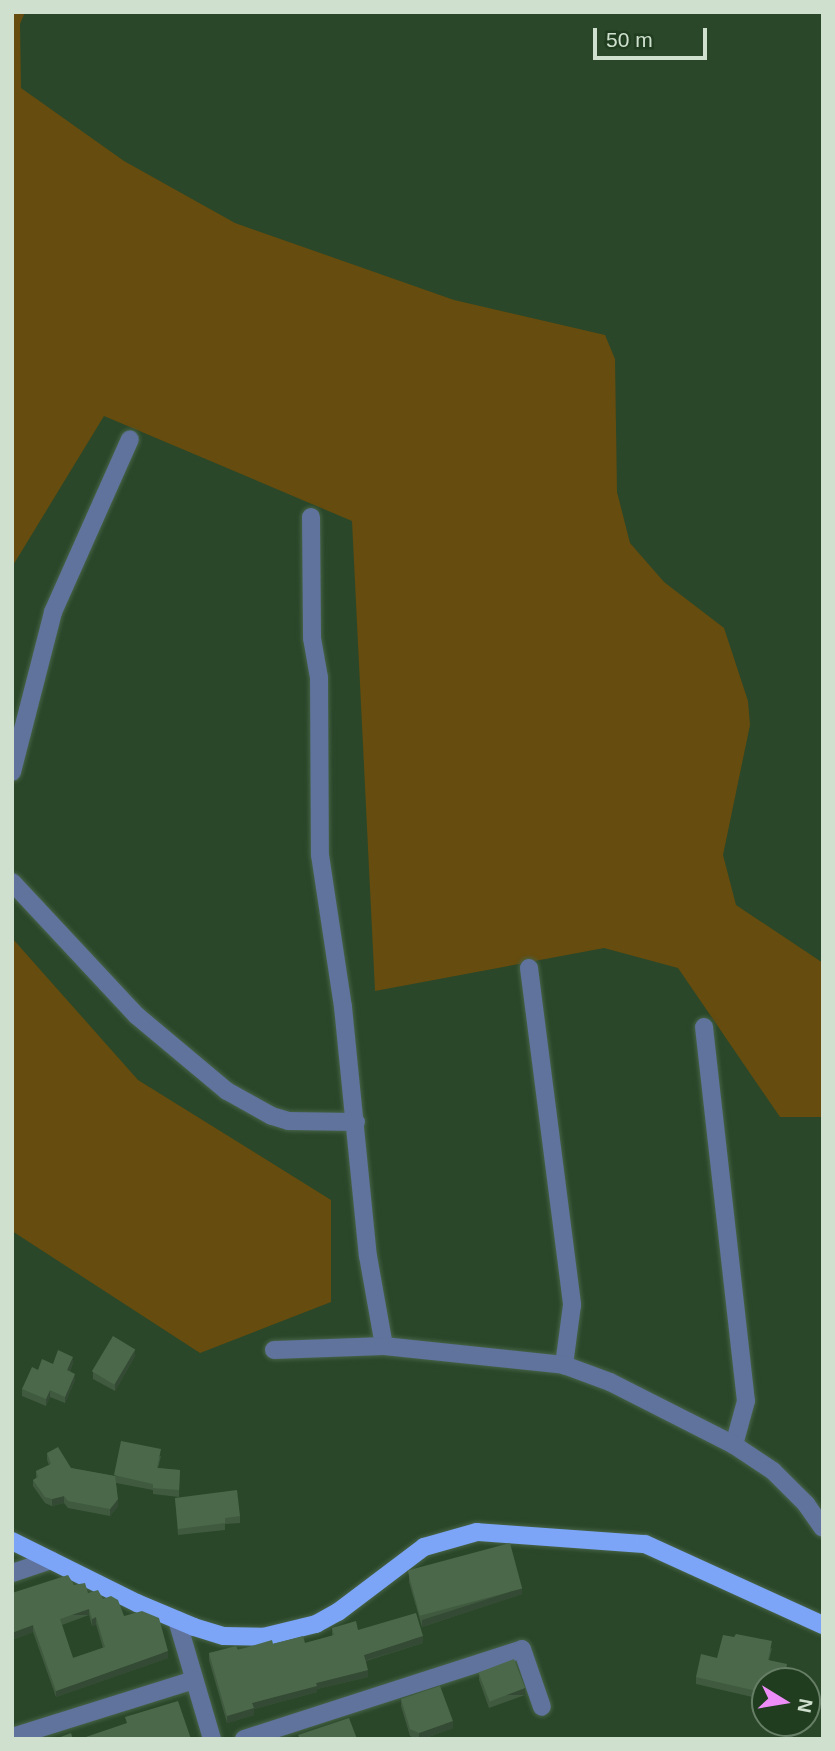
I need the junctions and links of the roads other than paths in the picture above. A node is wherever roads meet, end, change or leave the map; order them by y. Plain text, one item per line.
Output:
1 (130, 439) dead end
2 (311, 517) dead end
3 (12, 772) edge
4 (12, 882) edge
5 (529, 968) dead end
6 (704, 1027) dead end
7 (356, 1122) junction
8 (384, 1346) junction
9 (274, 1350) dead end
10 (564, 1365) junction
11 (734, 1445) junction
12 (823, 1528) edge
13 (12, 1541) edge
14 (51, 1560) junction
15 (12, 1573) edge
16 (177, 1620) junction
17 (823, 1625) edge
18 (194, 1680) junction
19 (542, 1707) dead end
20 (12, 1737) edge
21 (212, 1739) edge
22 (244, 1739) edge

1 - 3 street
2 - 7 street
4 - 7 street
5 - 10 street
6 - 11 street
7 - 8 street
8 - 9 street
8 - 10 street
10 - 11 street
11 - 12 street
13 - 14 main road
14 - 15 street
14 - 16 main road
16 - 17 main road
16 - 18 street
18 - 20 street
18 - 21 street
19 - 22 street

